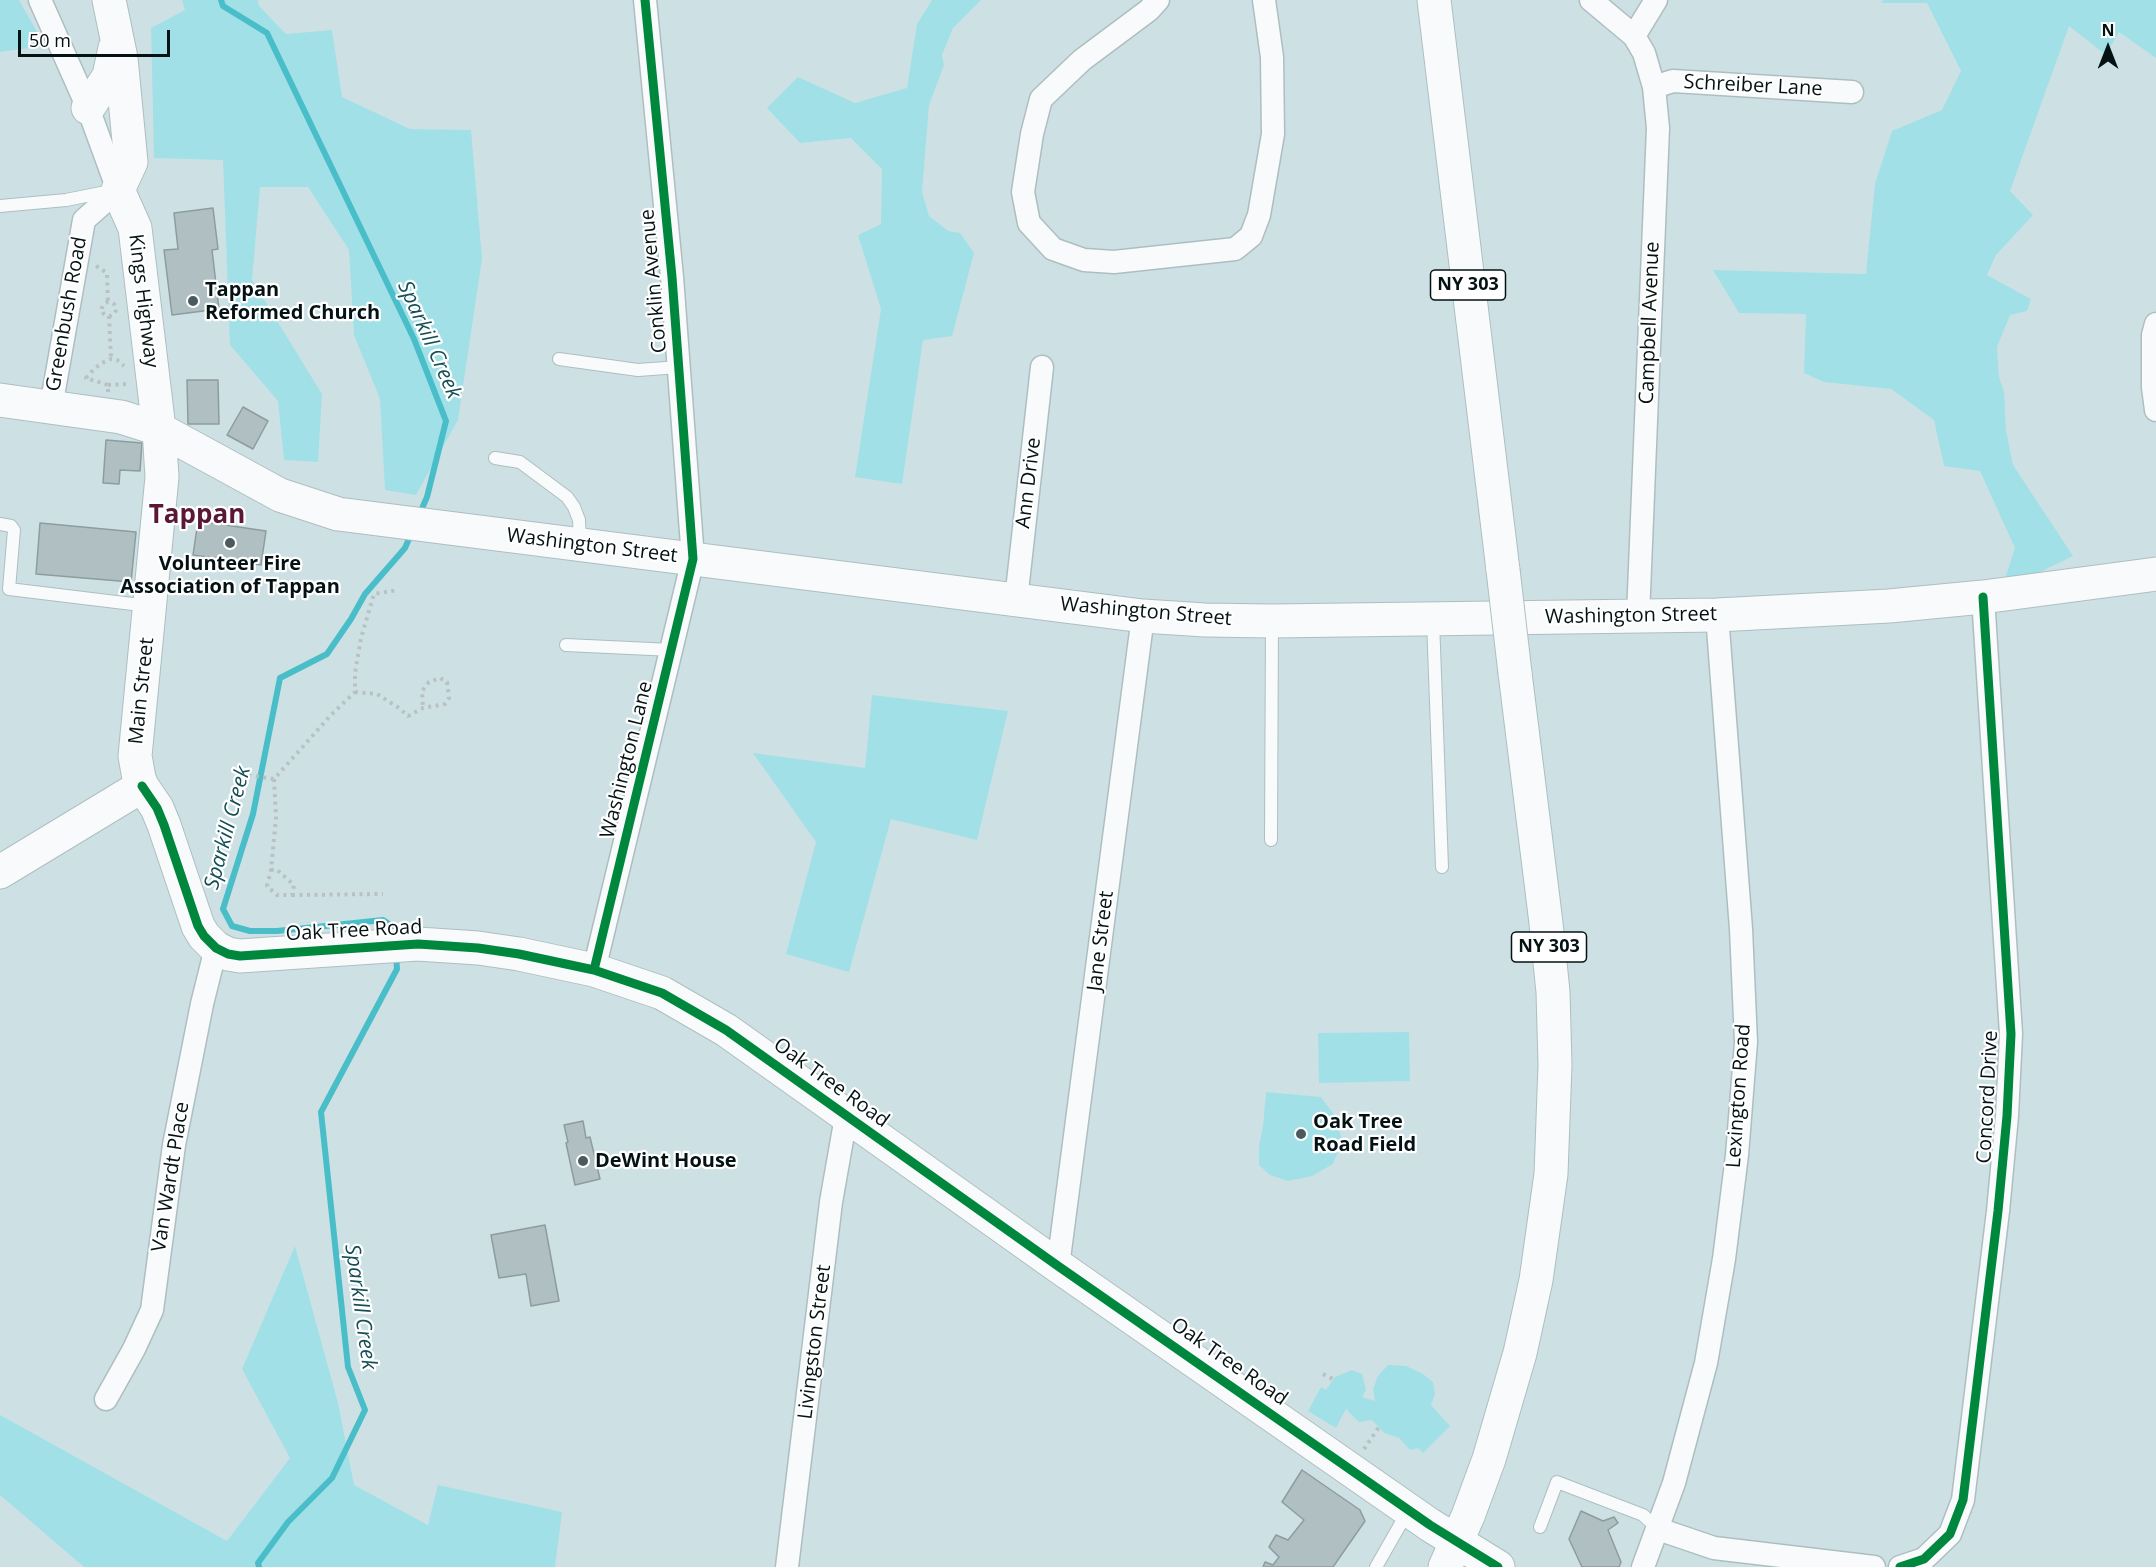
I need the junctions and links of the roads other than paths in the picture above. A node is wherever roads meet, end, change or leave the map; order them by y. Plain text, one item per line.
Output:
1 (40, 0) edge
2 (108, 0) edge
3 (645, 0) edge
4 (1158, 0) edge
5 (1264, 0) edge
6 (1434, 0) edge
7 (1591, 0) edge
8 (1656, 0) edge
9 (1634, 36) junction
10 (117, 38) junction
11 (1654, 87) junction
12 (1852, 92) dead end
13 (88, 108) junction
14 (118, 190) junction
15 (0, 206) edge
16 (2156, 324) edge
17 (559, 359) dead end
18 (679, 367) junction
19 (1042, 367) dead end
20 (0, 400) edge
21 (51, 407) junction
22 (2156, 410) edge
23 (159, 429) junction
24 (495, 458) dead end
25 (0, 524) edge
26 (580, 544) junction
27 (693, 559) junction
28 (2156, 574) edge
29 (5, 589) edge
30 (1983, 597) junction
31 (1016, 600) junction
32 (151, 606) junction
33 (1143, 615) junction
34 (1638, 615) junction
35 (1717, 615) junction
36 (1433, 618) junction
37 (1272, 621) junction
38 (566, 645) dead end
39 (672, 650) junction
40 (142, 786) junction
41 (1271, 840) dead end
42 (1442, 867) dead end
43 (0, 872) edge
44 (216, 948) junction
45 (594, 970) junction
46 (846, 1117) junction
47 (1058, 1266) junction
48 (106, 1399) dead end
49 (1409, 1510) junction
50 (1540, 1527) dead end
51 (1658, 1529) junction
52 (1451, 1554) edge
53 (787, 1567) edge
54 (1376, 1567) edge
55 (1498, 1567) edge
56 (1643, 1567) edge
57 (1874, 1567) edge
58 (1900, 1567) edge

1 - 13 street
2 - 10 main road
3 - 18 street, Conklin Avenue
4 - 5 street
6 - 52 main road, NY 303, bridge
7 - 9 street, Campbell Avenue
8 - 9 street
9 - 11 street, Campbell Avenue
10 - 13 main road
10 - 14 main road
11 - 12 street, Schreiber Lane
11 - 34 street, Campbell Avenue
13 - 14 street
14 - 15 lane
14 - 21 street, Greenbush Road
14 - 23 main road, Kings Highway
16 - 22 street
17 - 18 lane
18 - 27 street, Conklin Avenue
19 - 31 street, Ann Drive
20 - 21 main road, Washington Street
21 - 23 main road, Washington Street
23 - 26 main road, Washington Street
23 - 32 main road, Main Street
24 - 26 lane
25 - 29 lane
26 - 27 main road, Washington Street
27 - 31 main road, Washington Street
27 - 39 street, Washington Lane
28 - 30 main road, Washington Street
29 - 32 lane
30 - 35 main road, Washington Street
30 - 58 street, Concord Drive
31 - 33 main road, Washington Street
32 - 40 main road, Main Street
33 - 37 main road, Washington Street
33 - 47 street, Jane Street
34 - 35 main road, Washington Street
34 - 36 main road, Washington Street
35 - 51 street, Lexington Road
36 - 37 main road, Washington Street
36 - 42 lane
37 - 41 lane
38 - 39 lane
39 - 45 street, Washington Lane
40 - 43 main road
40 - 44 main road
44 - 45 main road, Oak Tree Road
44 - 48 street, Van Wardt Place
45 - 46 main road, Oak Tree Road
46 - 47 main road, Oak Tree Road
46 - 53 street, Livingston Street
47 - 49 main road, Oak Tree Road
49 - 52 main road, Oak Tree Road
49 - 54 lane
50 - 51 lane
51 - 56 street, Lexington Road
51 - 57 street
52 - 55 main road, Oak Tree Road

